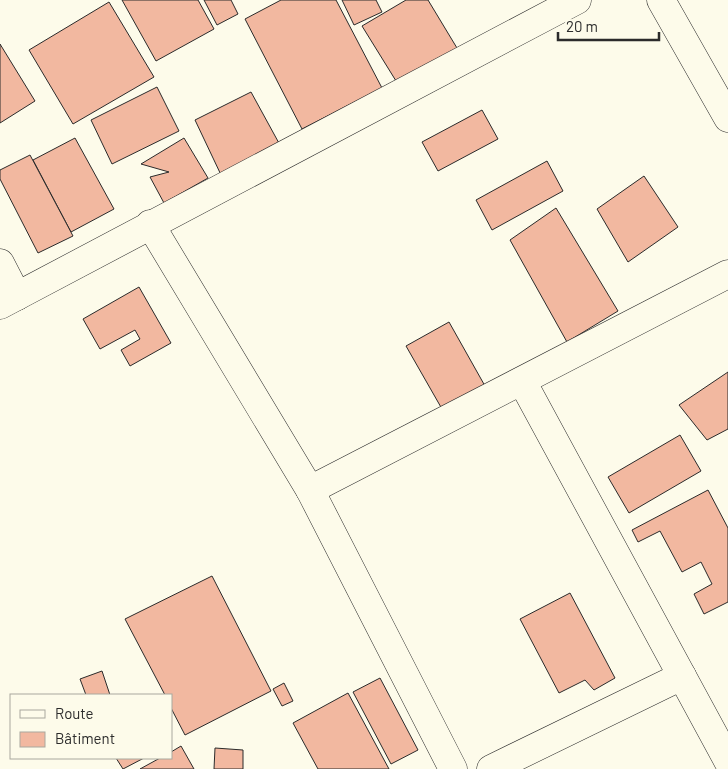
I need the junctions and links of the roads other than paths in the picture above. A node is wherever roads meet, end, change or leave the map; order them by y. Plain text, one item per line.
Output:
1 (577, 0) edge
2 (661, 0) edge
3 (728, 118) edge
4 (150, 224) junction
5 (0, 263) edge
6 (728, 274) edge
7 (8, 300) edge
8 (522, 381) junction
9 (310, 490) junction
10 (682, 676) junction
11 (728, 761) edge
12 (453, 769) edge
13 (492, 769) edge

1 - 4 street
2 - 3 street
4 - 7 street
4 - 9 street
5 - 7 street
6 - 8 street
8 - 9 street
8 - 10 street
9 - 12 street
10 - 11 street
10 - 13 street

